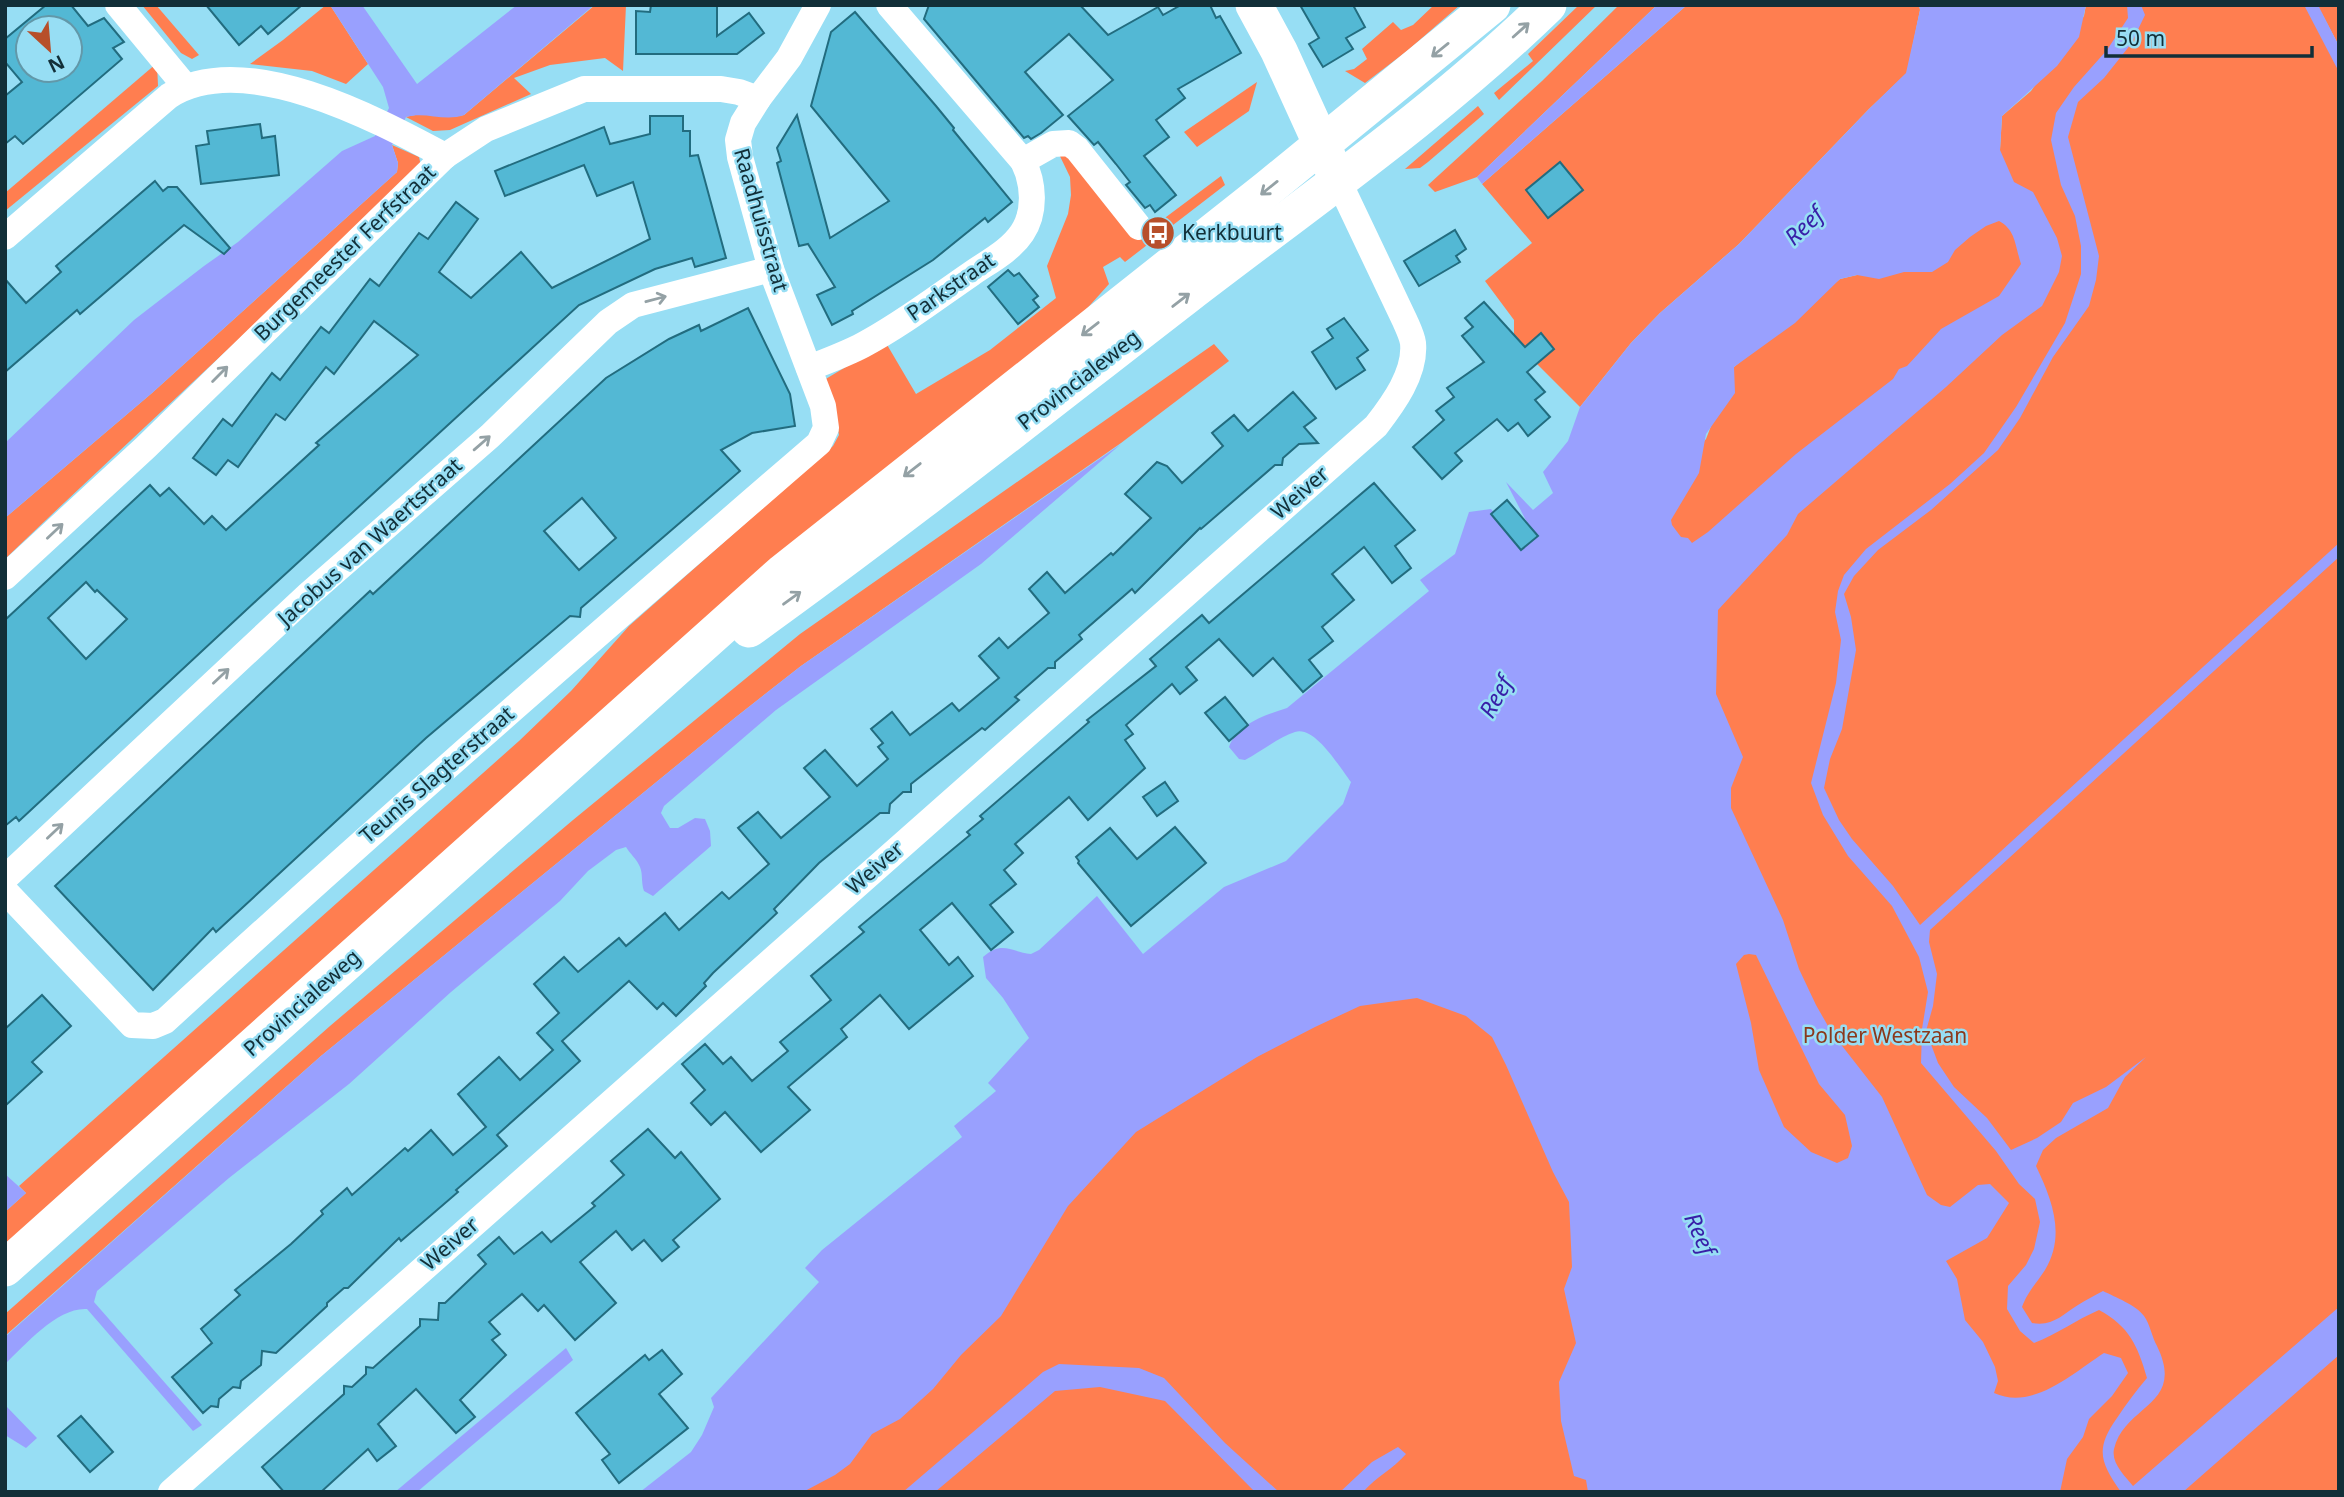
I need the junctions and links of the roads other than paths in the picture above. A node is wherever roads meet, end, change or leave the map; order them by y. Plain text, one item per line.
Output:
1 (118, 5) edge
2 (818, 5) edge
3 (889, 5) edge
4 (1254, 5) edge
5 (1492, 5) edge
6 (1548, 5) edge
7 (185, 86) junction
8 (758, 99) junction
9 (1322, 145) junction
10 (445, 156) junction
11 (1023, 161) junction
12 (1338, 180) junction
13 (1139, 227) dead end
14 (5, 237) edge
15 (771, 269) junction
16 (809, 368) junction
17 (5, 577) edge
18 (598, 738) junction
19 (5, 878) edge
20 (5, 891) edge
21 (5, 1268) edge
22 (171, 1492) edge

1 - 7 street
2 - 8 street, Raadhuisstraat
3 - 11 street, Parkstraat
4 - 9 main road
5 -> 9 main road, Provincialeweg
12 -> 6 main road, Provincialeweg
7 - 10 street
7 - 14 street
8 - 10 street, Burgemeester Ferfstraat
8 - 15 street, Raadhuisstraat
9 - 12 main road
9 -> 18 main road, Provincialeweg
17 -> 10 street, Burgemeester Ferfstraat
11 - 13 street
11 - 16 street, Parkstraat
18 -> 12 main road, Provincialeweg
12 - 22 street, Weiver
15 - 16 street, Raadhuisstraat
19 -> 15 street, Jacobus van Waertstraat
16 - 20 street, Teunis Slagterstraat
18 - 21 main road, Provincialeweg

